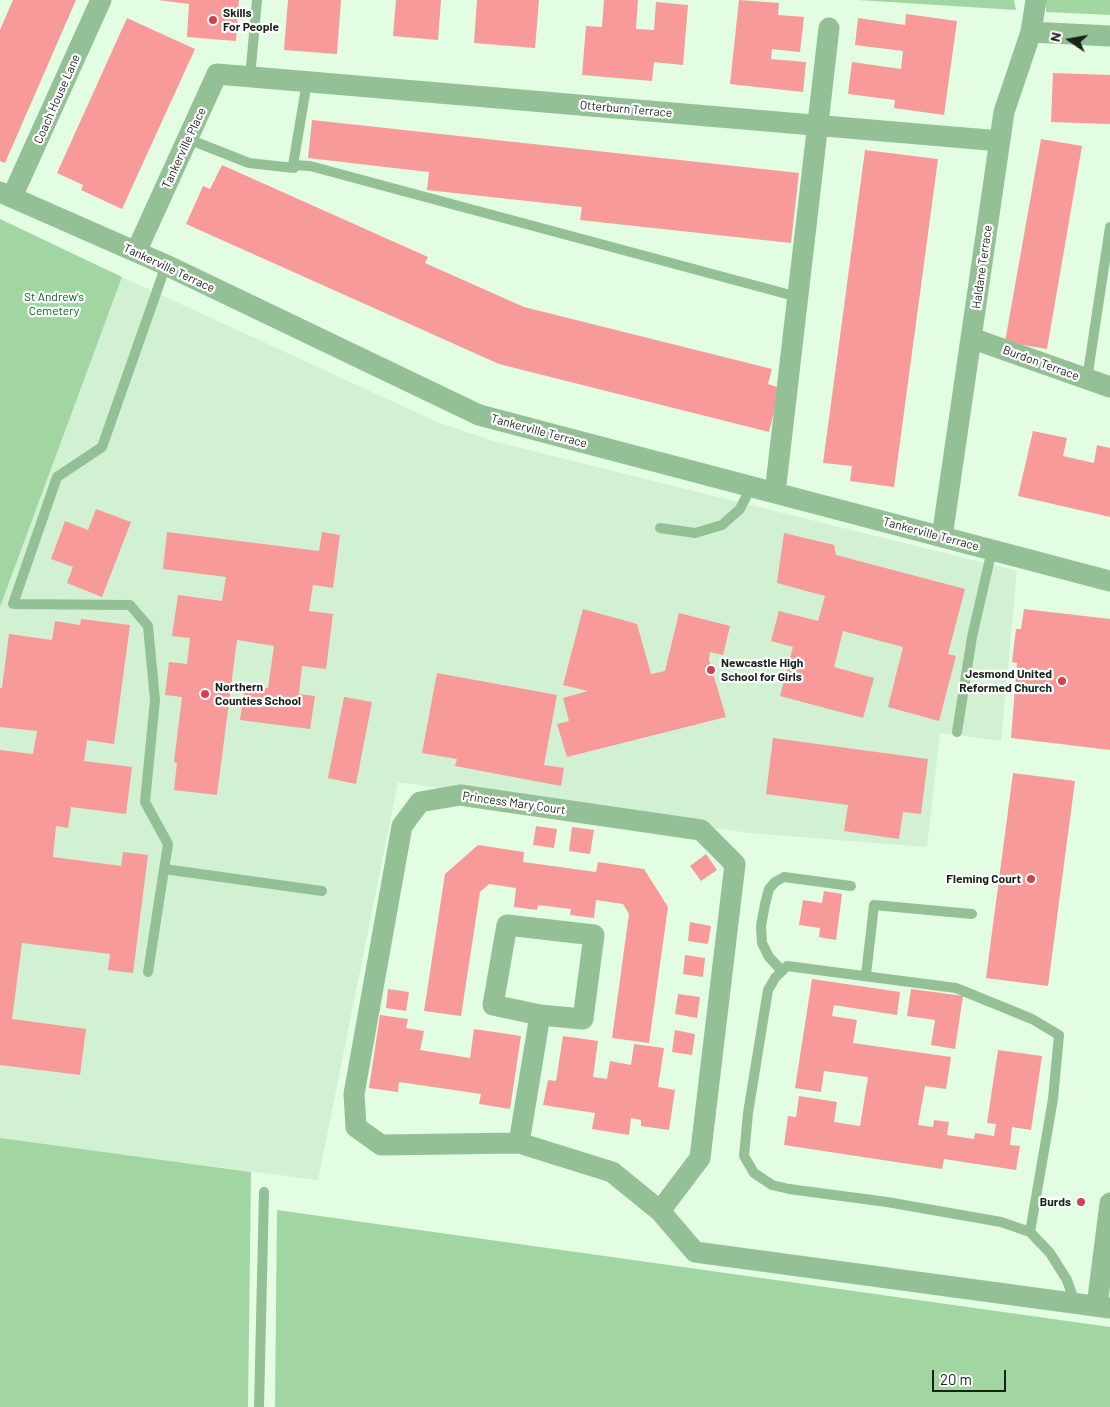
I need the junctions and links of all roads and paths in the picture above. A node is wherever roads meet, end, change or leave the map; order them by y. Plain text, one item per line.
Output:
1 (101, 0) edge
2 (257, 0) edge
3 (1036, 4) edge
4 (829, 28) dead end
5 (1031, 32) junction
6 (1110, 36) edge
7 (250, 78) junction
8 (307, 82) junction
9 (818, 125) junction
10 (188, 139) junction
11 (1000, 141) junction
12 (293, 165) junction
13 (6, 195) edge
14 (1110, 227) edge
15 (136, 252) junction
16 (166, 265) junction
17 (798, 297) junction
18 (971, 338) junction
19 (1087, 379) junction
20 (1110, 387) edge
21 (751, 487) junction
22 (775, 493) junction
23 (660, 528) dead end
24 (942, 537) junction
25 (992, 550) junction
26 (1110, 581) edge
27 (957, 732) dead end
28 (164, 869) junction
29 (851, 886) dead end
30 (322, 891) dead end
31 (972, 914) dead end
32 (782, 971) junction
33 (148, 972) dead end
34 (866, 975) junction
35 (540, 1015) junction
36 (519, 1143) junction
37 (264, 1192) dead end
38 (1110, 1203) edge
39 (660, 1211) junction
40 (1030, 1232) junction
41 (1075, 1303) junction
42 (1104, 1307) edge
43 (259, 1407) edge

1 - 13 street, Coach House Lane
2 - 7 lane
3 - 5 street, Haldane Terrace
4 - 9 street
5 - 6 street
5 - 11 street, Haldane Terrace
7 - 8 street, Otterburn Terrace
7 - 10 street, Tankerville Place
8 - 9 street, Otterburn Terrace
8 - 12 lane
9 - 11 street, Otterburn Terrace
9 - 17 street
10 - 12 lane
10 - 15 street, Tankerville Place
11 - 18 street, Haldane Terrace
12 - 17 lane
13 - 15 street, Tankerville Terrace
14 - 19 lane
15 - 16 street, Tankerville Terrace
16 - 21 street, Tankerville Terrace
16 - 28 lane
17 - 22 street
18 - 19 street, Burdon Terrace
18 - 24 street, Haldane Terrace
19 - 20 street, Burdon Terrace
21 - 22 street, Tankerville Terrace
21 - 23 lane
22 - 24 street, Tankerville Terrace
24 - 25 street, Tankerville Terrace
25 - 26 street, Tankerville Terrace
25 - 27 lane
28 - 30 lane
28 - 33 lane
29 - 32 lane
31 - 34 lane
32 - 34 lane
32 - 40 lane
34 - 40 lane
35 - 35 street
35 - 36 street
36 - 39 street, Princess Mary Court
36 - 39 street, Princess Mary Court
37 - 43 lane
38 - 42 street
39 - 41 street, Princess Mary Court
40 - 41 lane
41 - 42 street

